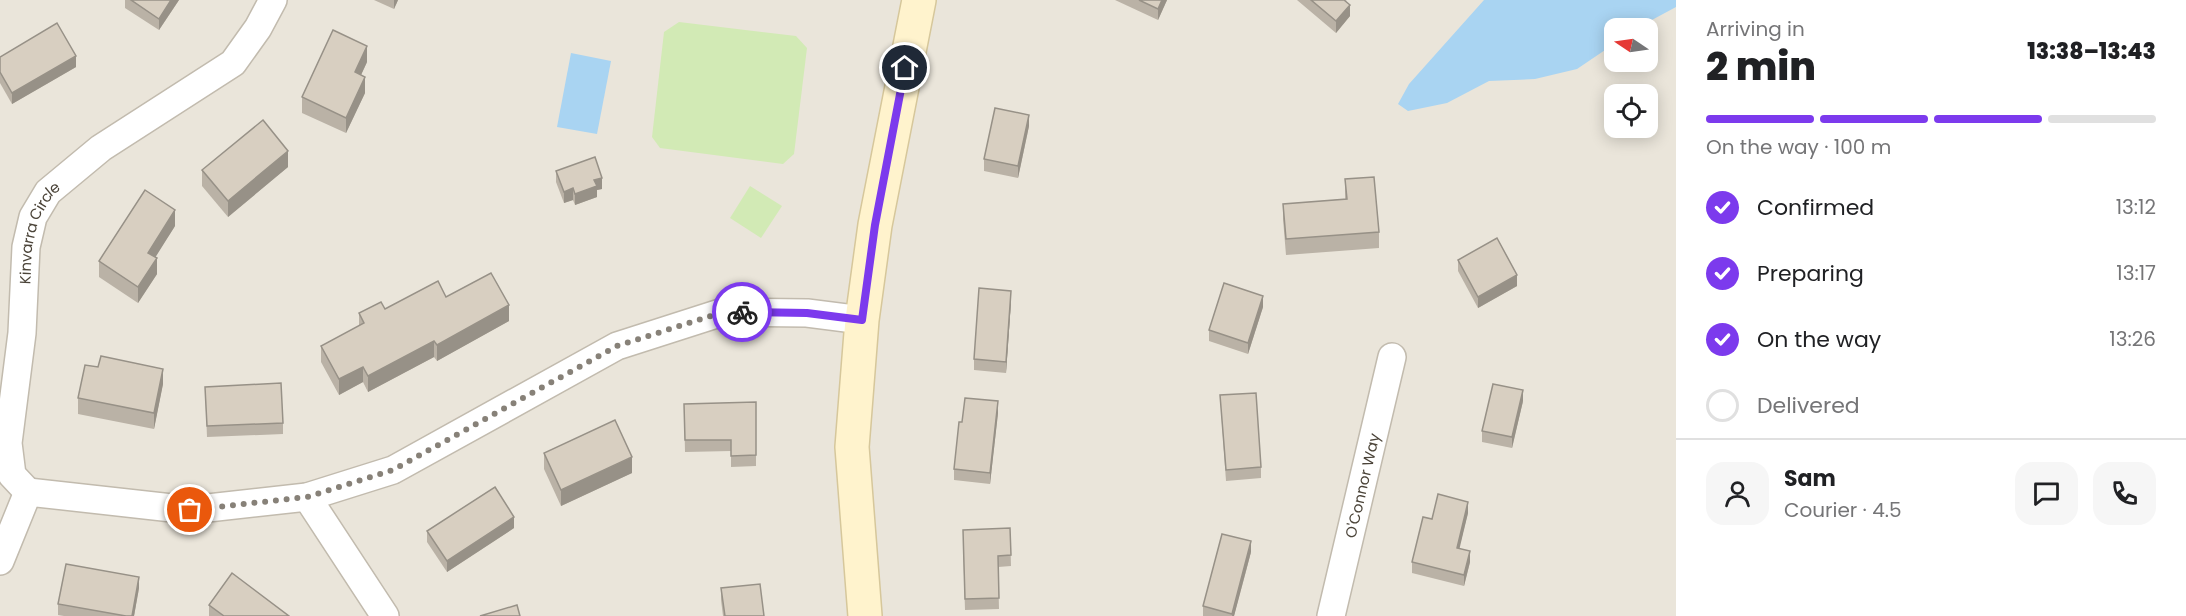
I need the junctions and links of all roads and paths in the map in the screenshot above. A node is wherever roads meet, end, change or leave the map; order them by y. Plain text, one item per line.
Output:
1 (273, 0) edge
2 (919, 0) edge
3 (862, 320) junction
4 (1392, 357) dead end
5 (28, 492) junction
6 (307, 497) junction
7 (0, 561) edge
8 (385, 616) edge
9 (865, 616) edge
10 (1331, 616) edge

1 - 5 street, Kinvarra Circle
2 - 3 street
3 - 6 street
3 - 9 street
4 - 10 street, O'Connor Way
5 - 6 street
5 - 7 street
6 - 8 street

